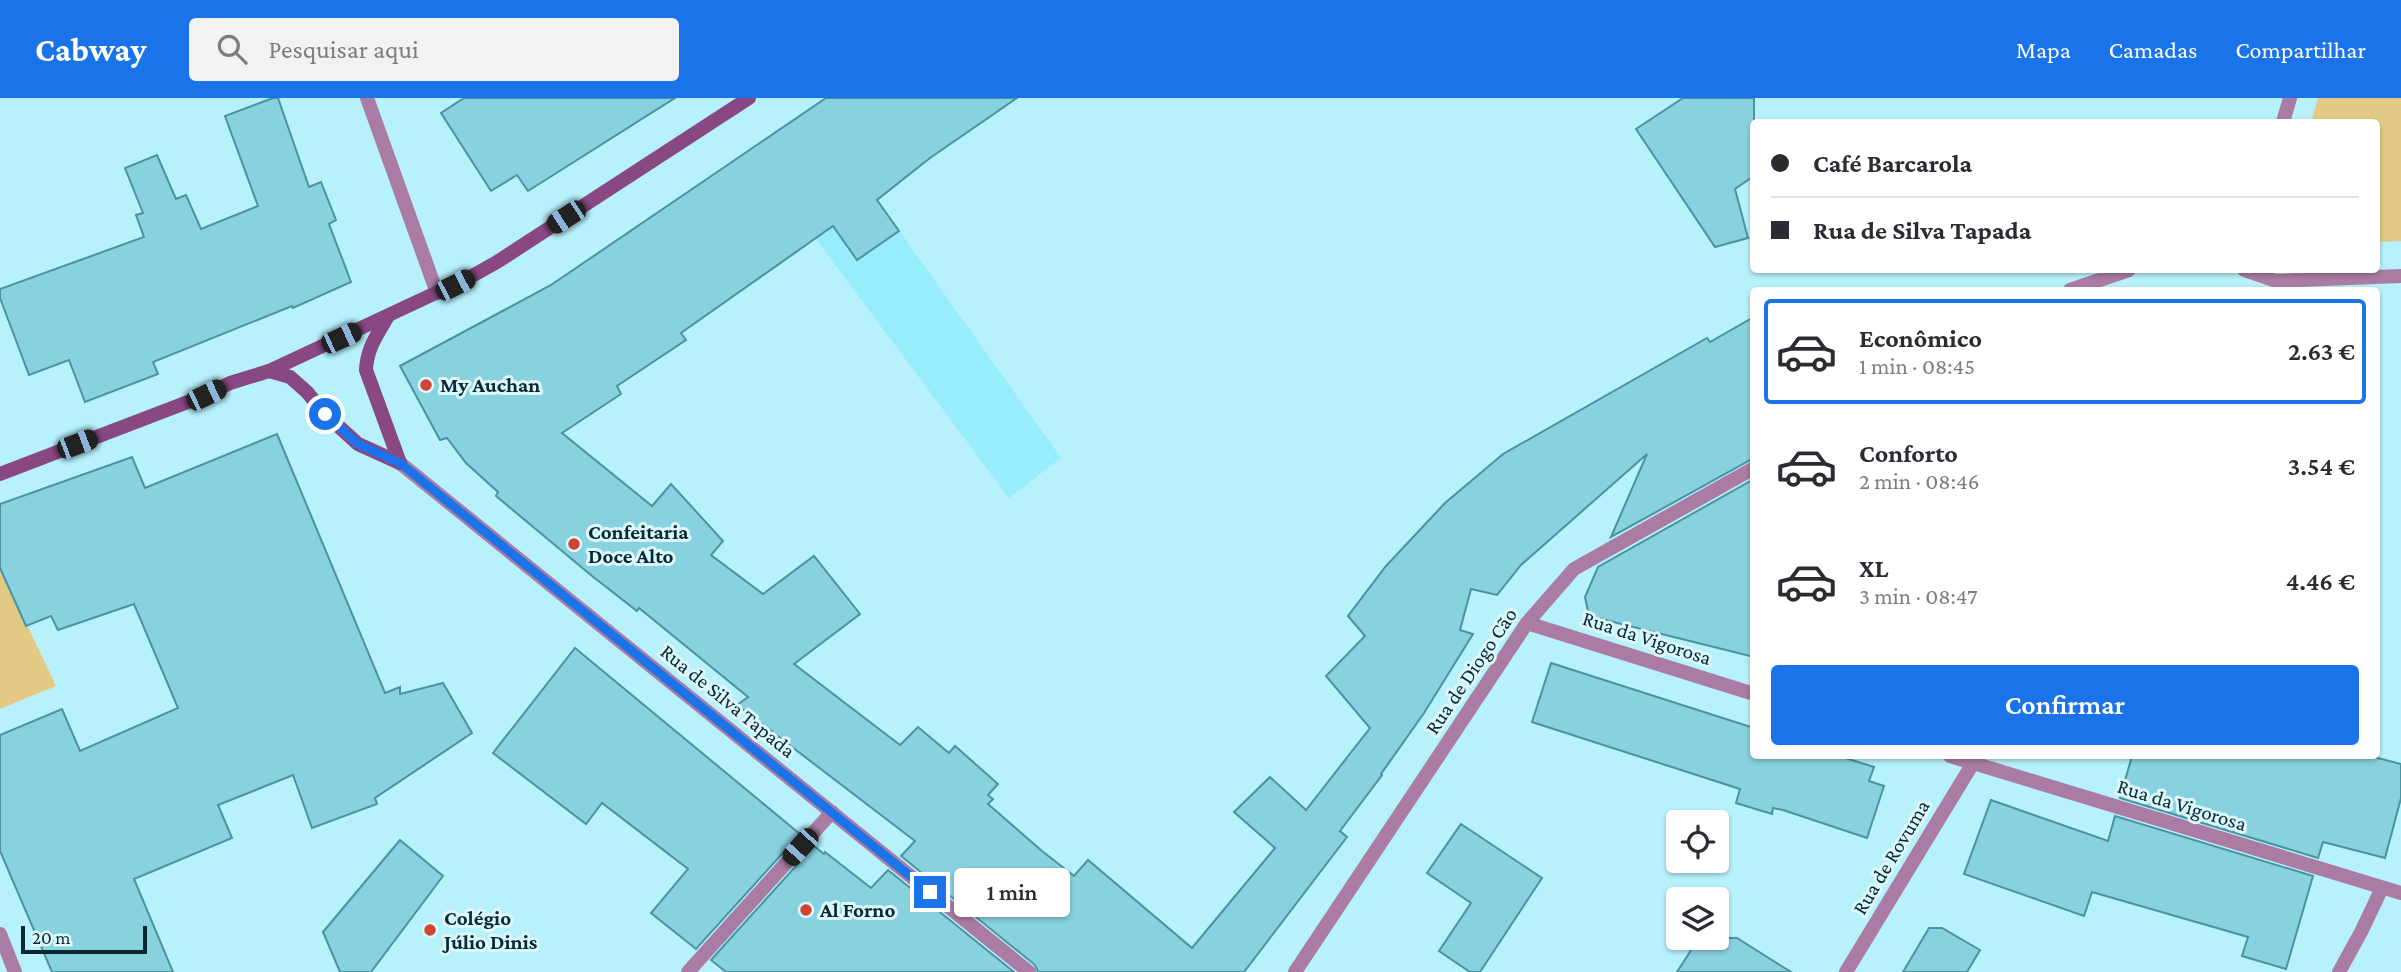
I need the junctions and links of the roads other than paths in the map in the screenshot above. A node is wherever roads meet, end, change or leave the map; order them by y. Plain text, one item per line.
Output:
1 (367, 98) edge
2 (749, 98) edge
3 (2290, 98) edge
4 (2284, 119) edge
5 (2120, 273) edge
6 (2253, 273) edge
7 (2401, 276) edge
8 (2079, 287) edge
9 (437, 293) junction
10 (388, 316) junction
11 (269, 371) junction
12 (400, 463) junction
13 (1750, 470) edge
14 (0, 474) edge
15 (1527, 623) junction
16 (1750, 693) edge
17 (1960, 759) edge
18 (1973, 763) junction
19 (832, 812) junction
20 (2382, 888) junction
21 (2401, 893) edge
22 (0, 934) edge
23 (15, 972) edge
24 (688, 972) edge
25 (1029, 972) edge
26 (1295, 972) edge
27 (1846, 972) edge
28 (2339, 972) edge

1 - 9 street
2 - 9 main road
3 - 4 street
5 - 8 street
6 - 7 street
9 - 10 main road
10 - 11 main road
10 - 12 main road
11 - 12 main road
11 - 14 main road
12 - 19 street, Rua de Silva Tapada
13 - 15 street, Rua de Diogo Cão
15 - 16 street, Rua da Vigorosa
15 - 26 street, Rua de Diogo Cão
17 - 18 street, Rua da Vigorosa
18 - 20 street, Rua da Vigorosa
18 - 27 street, Rua de Rovuma
19 - 24 street
19 - 25 street, Rua de Silva Tapada
20 - 21 street, Rua da Vigorosa
20 - 28 street
22 - 23 street

